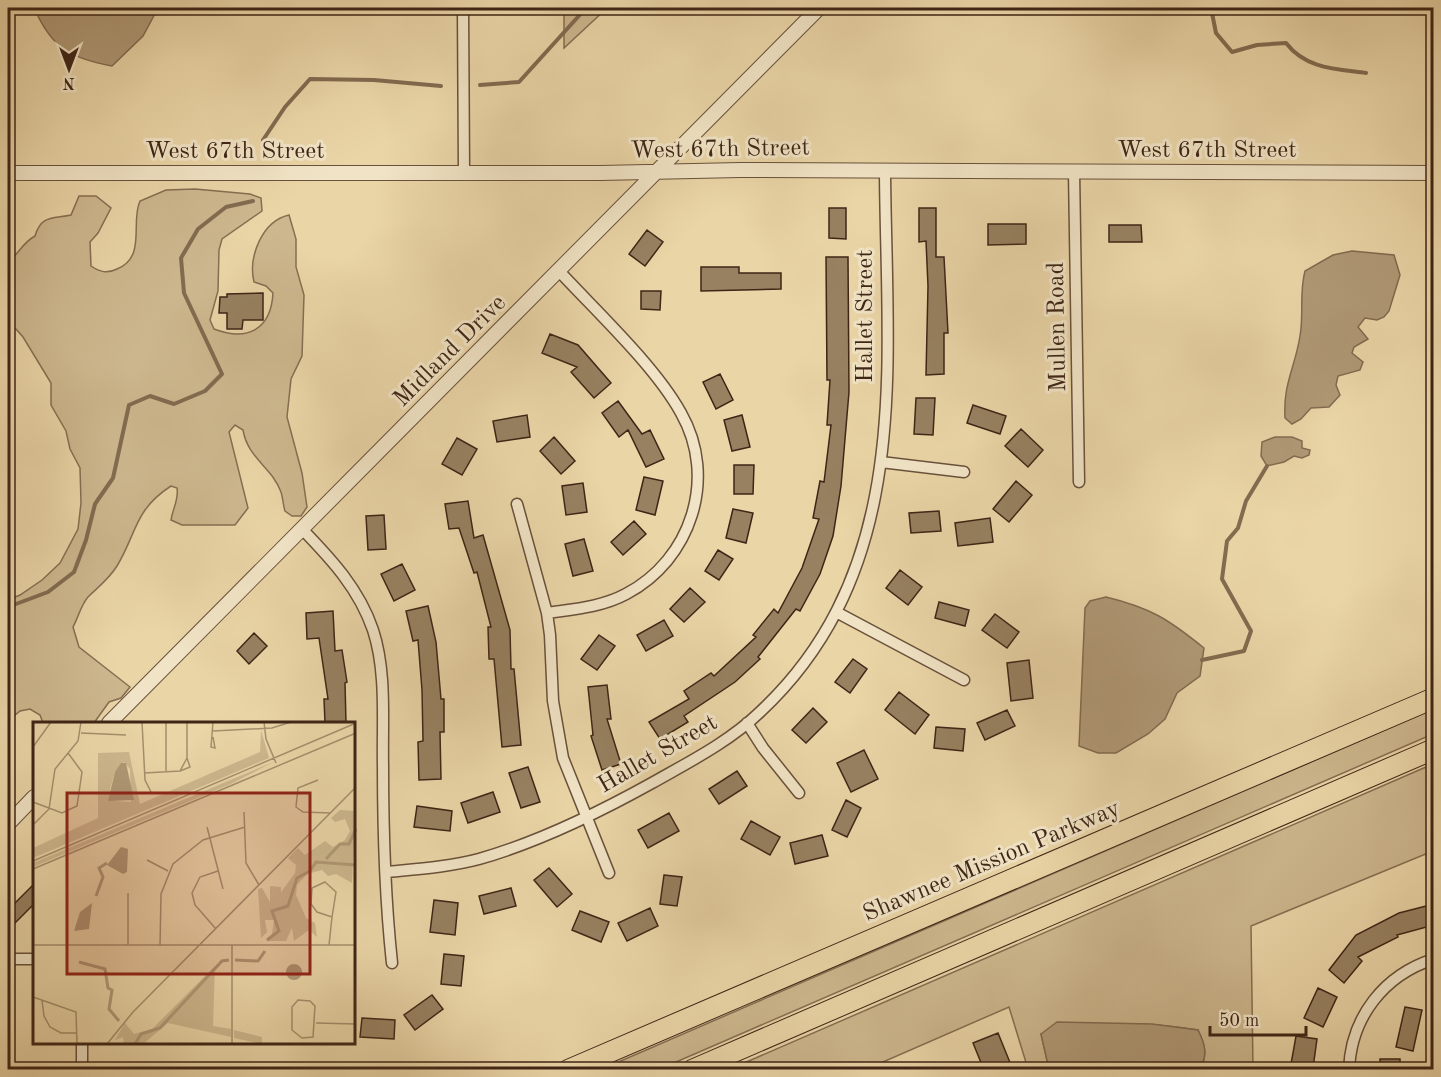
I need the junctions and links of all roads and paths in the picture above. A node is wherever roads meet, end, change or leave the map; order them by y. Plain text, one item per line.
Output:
1 (463, 8) edge
2 (819, 8) edge
3 (885, 170) junction
4 (657, 171) junction
5 (1074, 171) junction
6 (464, 172) junction
7 (1434, 172) edge
8 (8, 173) edge
9 (559, 271) junction
10 (881, 462) junction
11 (964, 472) dead end
12 (1078, 482) dead end
13 (517, 504) dead end
14 (303, 530) junction
15 (547, 613) junction
16 (838, 613) junction
17 (964, 680) dead end
18 (1434, 699) edge
19 (110, 722) edge
20 (747, 723) junction
21 (1434, 749) edge
22 (799, 793) dead end
23 (33, 798) edge
24 (586, 817) junction
25 (8, 824) edge
26 (386, 872) junction
27 (609, 873) dead end
28 (8, 959) edge
29 (33, 959) edge
30 (1434, 959) edge
31 (392, 963) dead end
32 (82, 1044) edge
33 (82, 1070) edge
34 (568, 1070) edge
35 (692, 1070) edge
36 (1349, 1070) edge

1 - 6 street
2 - 4 street, Midland Drive
3 - 4 street, West 67th Street
3 - 5 street, West 67th Street
3 - 10 street, Hallet Street
4 - 6 street, West 67th Street
4 - 9 street, Midland Drive
5 - 7 street, West 67th Street
5 - 12 street, Mullen Road
6 - 8 street, West 67th Street
9 - 14 street, Midland Drive
9 - 15 street
10 - 11 street
10 - 16 street, Hallet Street
13 - 15 street
14 - 19 street, Midland Drive
14 - 26 street
15 - 24 street
16 - 17 street
16 - 20 street, Hallet Street
18 - 34 highway, Shawnee Mission Parkway
20 - 22 street, Hallet Street
20 - 24 street, Hallet Street
21 - 35 highway
23 - 25 street
24 - 26 street, Hallet Street
24 - 27 street, Hallet Street
26 - 31 street
28 - 29 street
30 - 36 street
32 - 33 street

